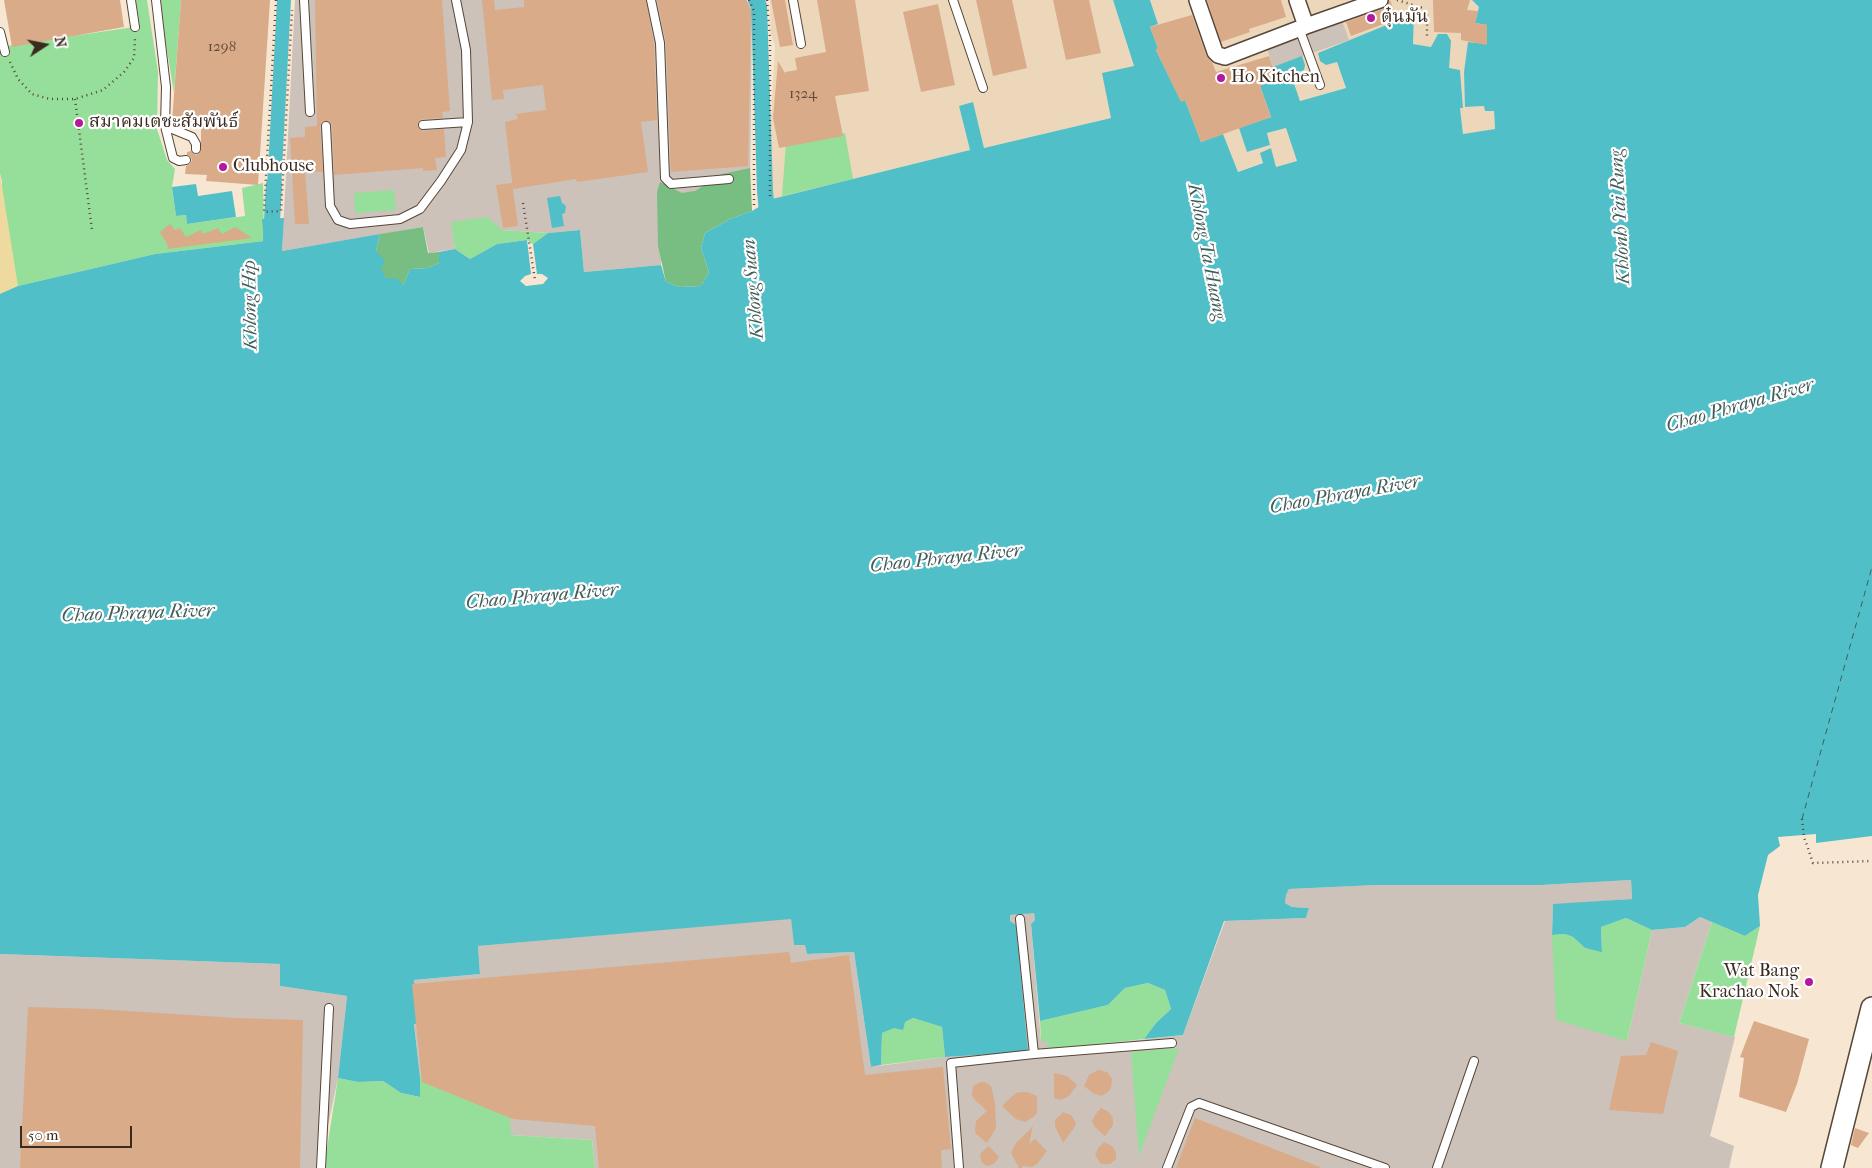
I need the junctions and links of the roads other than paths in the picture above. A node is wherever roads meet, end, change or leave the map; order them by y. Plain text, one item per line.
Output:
1 (131, 0) edge
2 (156, 0) edge
3 (304, 0) edge
4 (456, 0) edge
5 (651, 0) edge
6 (793, 0) edge
7 (953, 0) edge
8 (1197, 0) edge
9 (1297, 0) edge
10 (1380, 0) edge
11 (135, 27) road end
12 (1303, 27) junction
13 (0, 32) edge
14 (801, 44) dead end
15 (5, 52) road end
16 (1320, 85) dead end
17 (983, 88) dead end
18 (310, 112) dead end
19 (468, 122) junction
20 (423, 125) dead end
21 (165, 126) junction
22 (326, 126) dead end
23 (196, 148) dead end
24 (186, 160) dead end
25 (729, 179) dead end
26 (1020, 919) dead end
27 (329, 1008) dead end
28 (1872, 1008) edge
29 (1172, 1044) dead end
30 (1034, 1054) junction
31 (1474, 1061) dead end
32 (321, 1168) edge
33 (958, 1168) edge
34 (1167, 1168) edge
35 (1385, 1168) edge
36 (1437, 1168) edge
37 (1832, 1168) edge

1 - 11 lane
2 - 21 lane
3 - 18 lane
4 - 19 lane
5 - 25 lane
6 - 14 lane
7 - 17 lane
8 - 12 street
9 - 12 street
10 - 12 street
12 - 16 lane
13 - 15 lane
19 - 20 lane
19 - 22 lane
21 - 23 lane
21 - 24 lane
26 - 30 lane
27 - 32 lane
28 - 37 street
29 - 30 lane
30 - 33 lane
31 - 36 lane
34 - 35 lane

